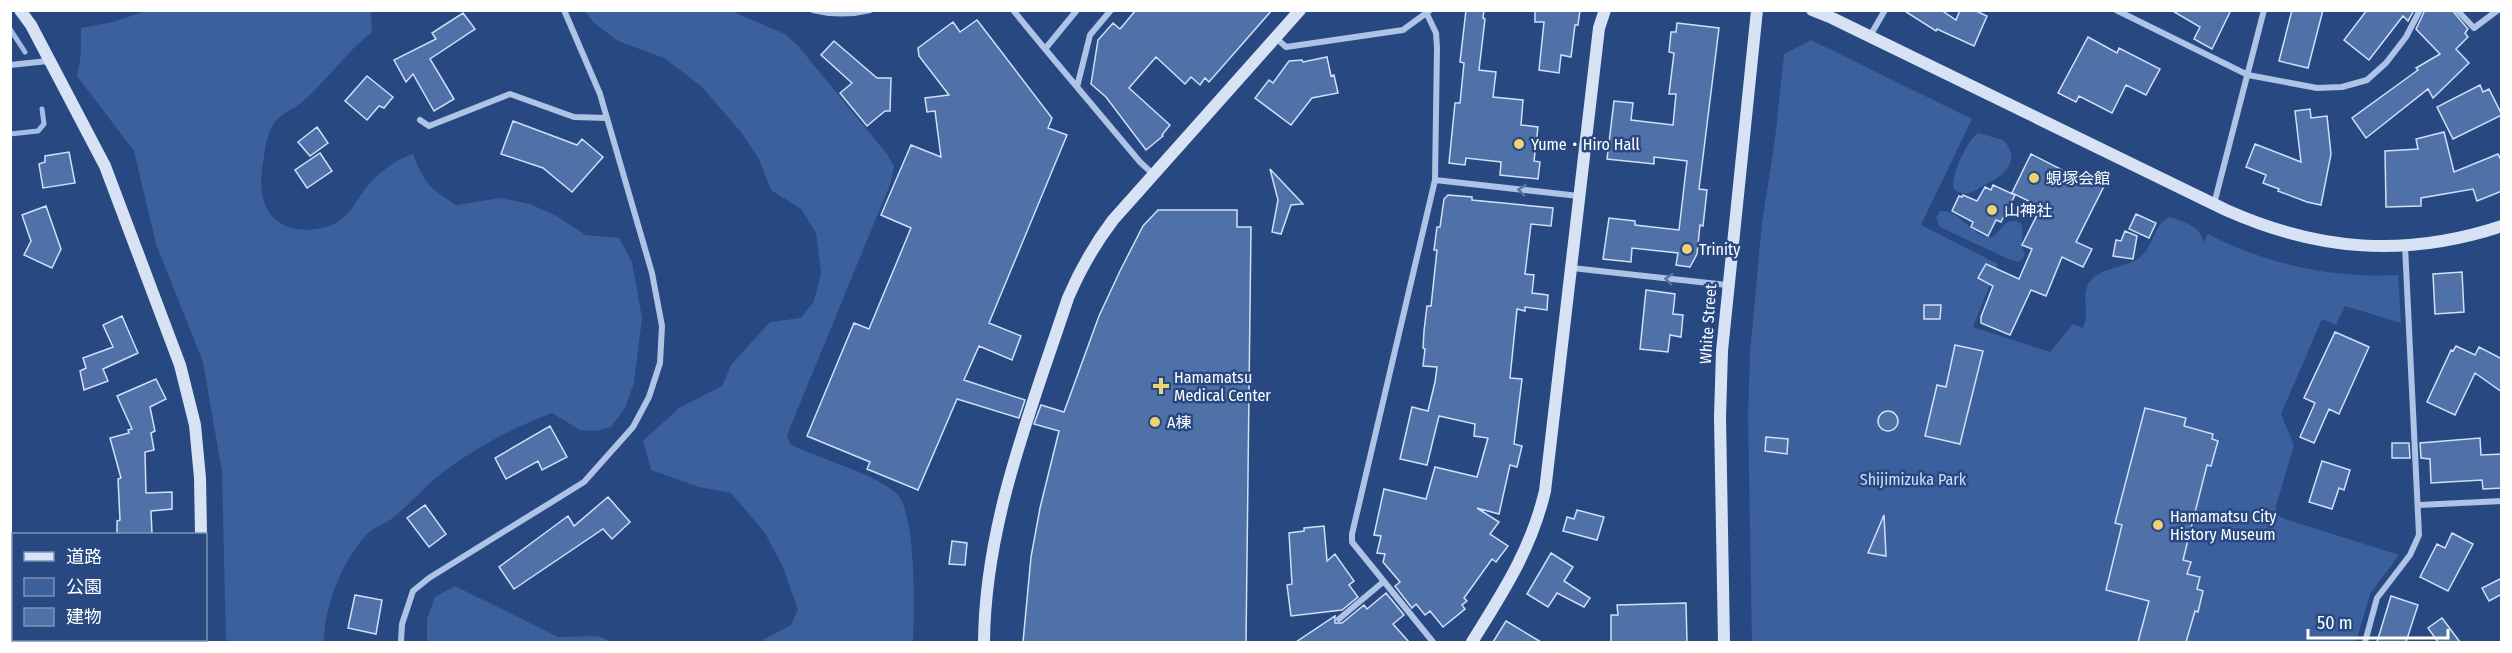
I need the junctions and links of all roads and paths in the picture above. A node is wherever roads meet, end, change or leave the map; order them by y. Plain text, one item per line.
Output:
1 (20, 10) edge
2 (564, 10) edge
3 (813, 10) edge
4 (870, 10) edge
5 (1013, 10) edge
6 (1077, 10) edge
7 (1111, 10) edge
8 (1300, 10) edge
9 (1605, 10) edge
10 (1757, 10) edge
11 (1812, 10) edge
12 (1885, 10) edge
13 (2116, 10) edge
14 (2264, 10) edge
15 (2420, 10) edge
16 (2457, 10) edge
17 (2498, 10) edge
18 (1427, 12) edge
19 (1870, 36) junction
20 (1276, 38) junction
21 (1045, 49) junction
22 (48, 61) junction
23 (10, 65) edge
24 (2248, 75) junction
25 (1077, 87) junction
26 (607, 118) junction
27 (420, 120) dead end
28 (1153, 174) junction
29 (1435, 180) junction
30 (1580, 196) junction
31 (2214, 204) junction
32 (2502, 226) edge
33 (2405, 246) junction
34 (1572, 268) junction
35 (1727, 285) junction
36 (2502, 501) edge
37 (2419, 505) junction
38 (201, 533) edge
39 (1383, 582) junction
40 (1339, 619) dead end
41 (401, 642) edge
42 (984, 642) edge
43 (1433, 642) edge
44 (1472, 642) edge
45 (1724, 642) edge
46 (2365, 642) edge

1 - 22 street
2 - 26 street
3 - 4 street
5 - 21 street
6 - 21 street
7 - 25 street
8 - 20 street
9 - 30 street
10 - 35 street, White Street
11 - 19 street
12 - 19 street
13 - 24 street
14 - 24 street
15 - 24 street
16 - 17 street
18 - 20 street
18 - 29 street
19 - 31 street
20 - 28 street
21 - 25 street
22 - 23 street
22 - 38 street
24 - 31 street
25 - 28 street
26 - 27 street
26 - 41 street
28 - 42 street
30 -> 29 street
29 - 39 street
30 - 34 street
31 - 33 street
32 - 33 street
33 - 37 street
35 -> 34 street
34 - 44 street
35 - 45 street, White Street
36 - 37 street
37 - 46 street
39 - 40 street
39 - 43 street

